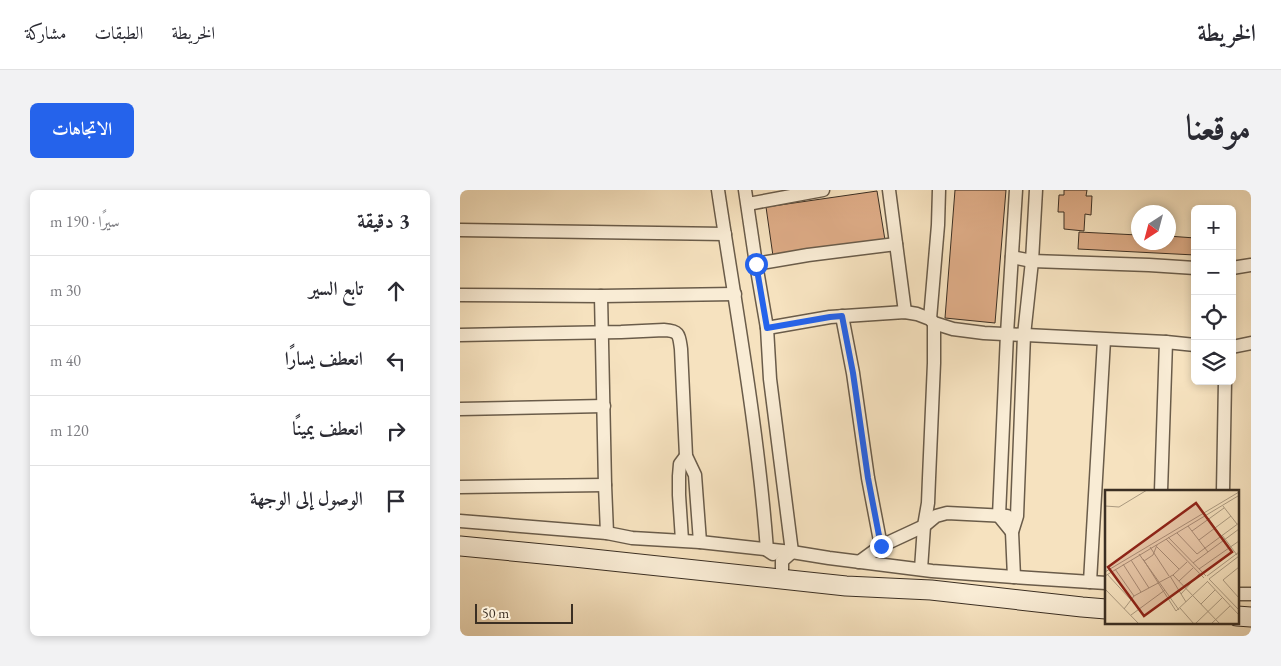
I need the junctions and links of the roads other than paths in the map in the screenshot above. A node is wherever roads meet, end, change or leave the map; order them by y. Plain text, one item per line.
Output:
1 (718, 190) edge
2 (745, 190) edge
3 (823, 190) edge
4 (889, 190) edge
5 (939, 190) edge
6 (1016, 190) edge
7 (1036, 190) edge
8 (748, 204) junction
9 (460, 230) edge
10 (725, 234) junction
11 (896, 244) junction
12 (1012, 257) junction
13 (1032, 261) junction
14 (756, 264) junction
15 (1251, 265) edge
16 (1236, 267) edge
17 (1191, 268) edge
18 (735, 294) junction
19 (460, 295) edge
20 (601, 296) junction
21 (905, 312) junction
22 (842, 316) junction
23 (932, 321) junction
24 (767, 328) junction
25 (602, 332) junction
26 (1007, 334) junction
27 (1024, 334) junction
28 (460, 335) edge
29 (1104, 340) junction
30 (1166, 342) junction
31 (1251, 343) edge
32 (1191, 345) edge
33 (1236, 345) edge
34 (1225, 385) edge
35 (604, 406) junction
36 (460, 409) edge
37 (686, 456) junction
38 (605, 484) junction
39 (460, 487) edge
40 (1160, 490) edge
41 (1223, 490) edge
42 (999, 516) junction
43 (1017, 516) junction
44 (460, 521) edge
45 (924, 526) junction
46 (1012, 532) junction
47 (607, 533) junction
48 (682, 540) junction
49 (700, 542) junction
50 (460, 546) edge
51 (881, 546) junction
52 (767, 550) junction
53 (792, 552) junction
54 (859, 562) junction
55 (921, 569) junction
56 (782, 570) junction
57 (1014, 577) junction
58 (1090, 582) junction
59 (1105, 583) edge
60 (1238, 594) edge
61 (1251, 594) edge
62 (1105, 609) edge
63 (1238, 616) edge
64 (1251, 617) edge

1 - 10 street
2 - 8 street
3 - 8 street
4 - 11 street
5 - 23 street
6 - 12 street
7 - 13 street
8 - 14 street
9 - 10 street
10 - 18 street
11 - 14 street
11 - 21 street
12 - 13 street
12 - 26 street
13 - 17 street
13 - 27 street
14 - 24 street
15 - 16 street
18 - 20 street
18 - 52 street
19 - 20 street
20 - 25 street
21 - 22 street
21 - 23 street
22 - 24 street
22 - 51 street
23 - 26 street
23 - 45 street
24 - 53 street
25 - 28 street
25 - 35 street
25 - 37 street
26 - 27 street
26 - 42 street
27 - 29 street
27 - 43 street
29 - 30 street
29 - 58 street
30 - 32 street
30 - 40 street
31 - 33 street
34 - 41 street
35 - 36 street
35 - 38 street
37 - 48 street
37 - 49 street
38 - 39 street
38 - 47 street
42 - 43 street
42 - 45 street
42 - 46 street
43 - 46 street
44 - 47 street
45 - 51 street
45 - 55 street
46 - 57 street
47 - 48 street
48 - 49 street
49 - 52 street
50 - 56 main road
51 - 54 street
52 - 53 street
52 - 56 street
53 - 54 street
53 - 56 street
54 - 55 street
55 - 57 street
56 - 62 main road
57 - 58 street
58 - 59 street
60 - 61 street
63 - 64 main road

